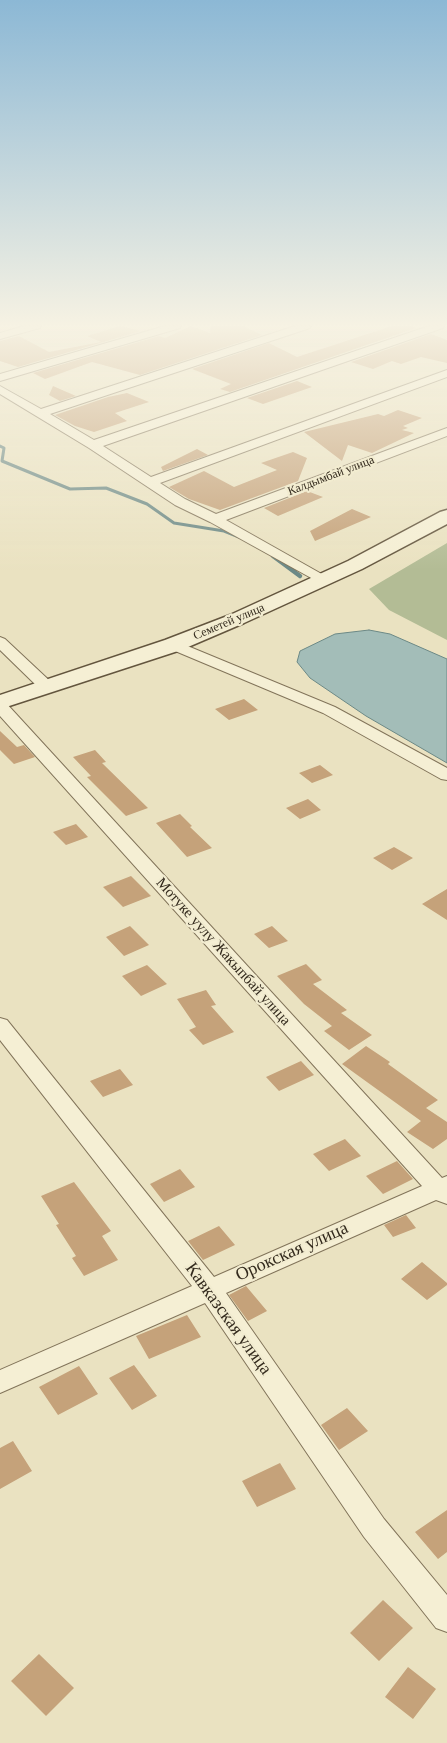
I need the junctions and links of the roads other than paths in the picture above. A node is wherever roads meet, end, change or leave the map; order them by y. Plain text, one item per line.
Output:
1 (31, 407) edge
2 (57, 407) edge
3 (205, 407) edge
4 (353, 407) edge
5 (40, 413) junction
6 (447, 432) edge
7 (94, 446) junction
8 (150, 482) junction
9 (447, 516) edge
10 (215, 519) junction
11 (322, 580) junction
12 (0, 642) edge
13 (173, 645) junction
14 (46, 686) junction
15 (0, 702) edge
16 (0, 706) edge
17 (447, 775) edge
18 (0, 1026) edge
19 (444, 1189) edge
20 (209, 1289) junction
21 (0, 1382) edge
22 (447, 1618) edge

1 - 5 street
2 - 5 street
3 - 7 street
4 - 8 street
5 - 7 street
6 - 10 street, Калдымбай улица
7 - 8 street
8 - 10 street
9 - 11 street, Семетей улица
10 - 11 street
11 - 13 street, Семетей улица
12 - 14 street
13 - 14 street, Семетей улица
13 - 17 street
14 - 15 street, Семетей улица
16 - 19 street, Мотуке уулу Жакыпбай улица
18 - 20 street, Кавказская улица
19 - 20 street, Орокская улица
20 - 21 street, Орокская улица
20 - 22 street, Кавказская улица

